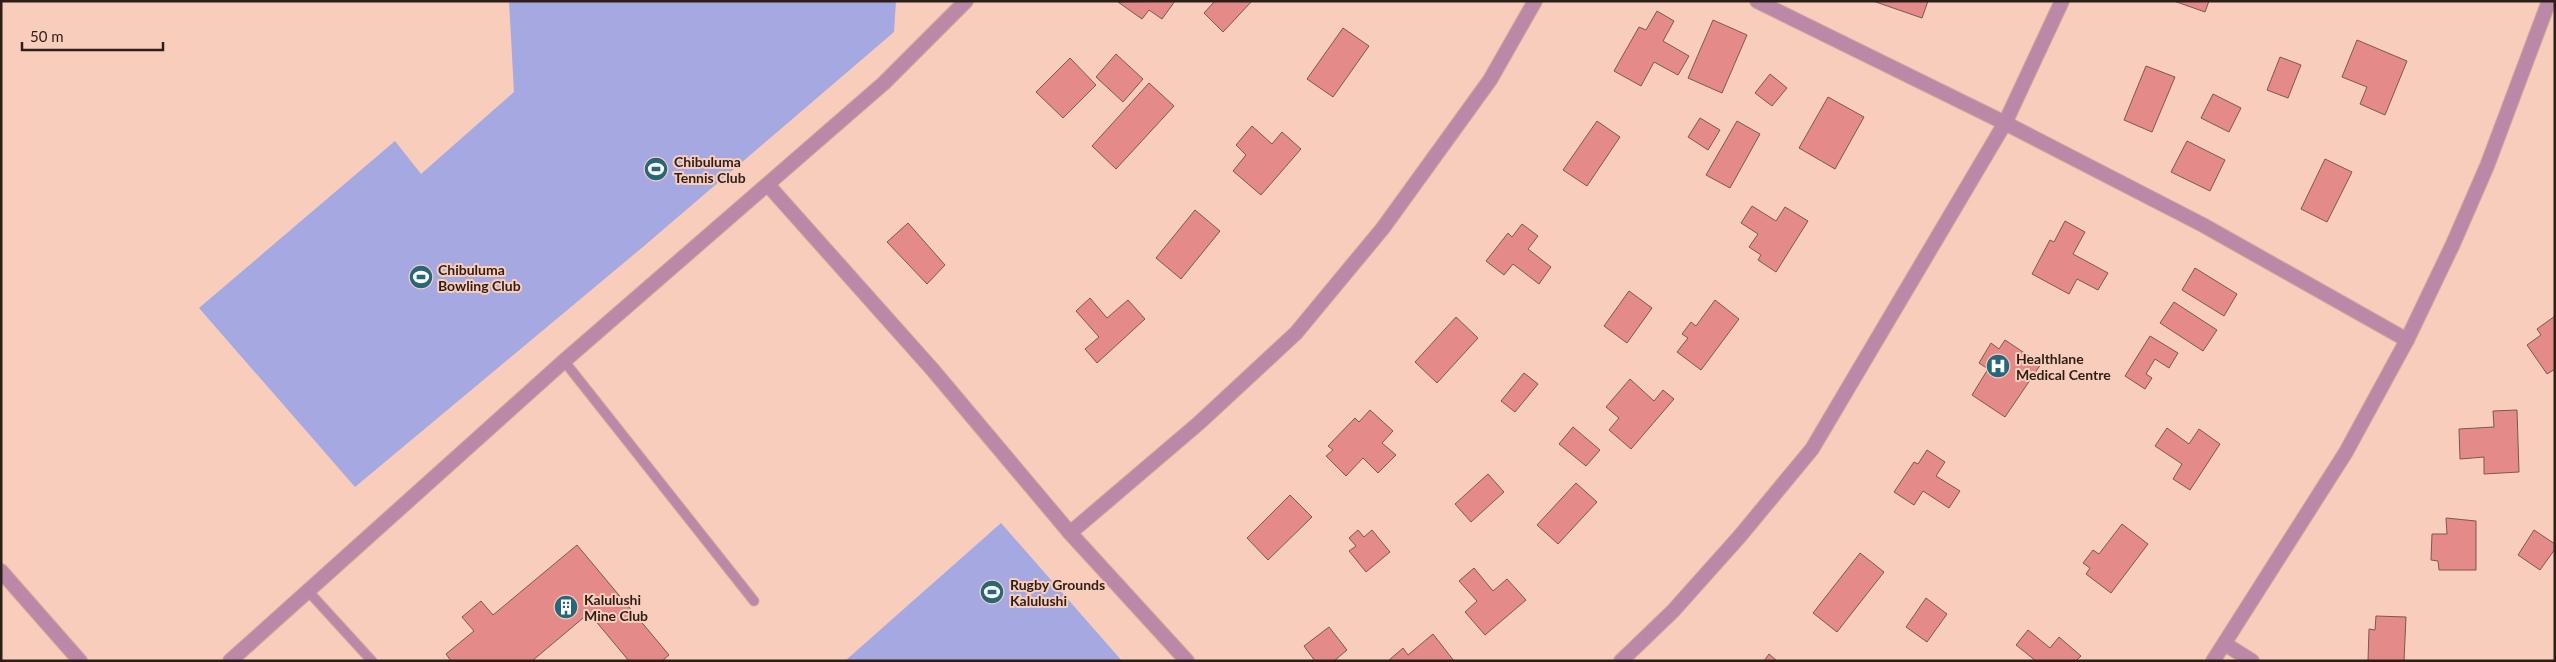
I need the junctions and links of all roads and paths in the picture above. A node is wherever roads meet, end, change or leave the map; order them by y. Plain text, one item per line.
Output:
1 (966, 1) edge
2 (1535, 1) edge
3 (1756, 1) edge
4 (2062, 1) edge
5 (2549, 1) edge
6 (2005, 123) junction
7 (768, 185) junction
8 (2407, 340) junction
9 (564, 361) junction
10 (1070, 533) junction
11 (1, 571) edge
12 (308, 591) junction
13 (754, 600) dead end
14 (2225, 644) junction
15 (80, 661) edge
16 (230, 661) edge
17 (372, 661) edge
18 (1186, 661) edge
19 (1621, 661) edge
20 (2213, 661) edge
21 (2252, 661) edge

1 - 7 street
2 - 10 street
3 - 6 street
4 - 6 street
5 - 8 street
6 - 8 street
6 - 19 street
7 - 9 street
7 - 10 street
8 - 14 street
9 - 12 street
9 - 13 lane
10 - 18 street
11 - 15 street
12 - 16 street
12 - 17 lane
14 - 20 street
14 - 21 street

